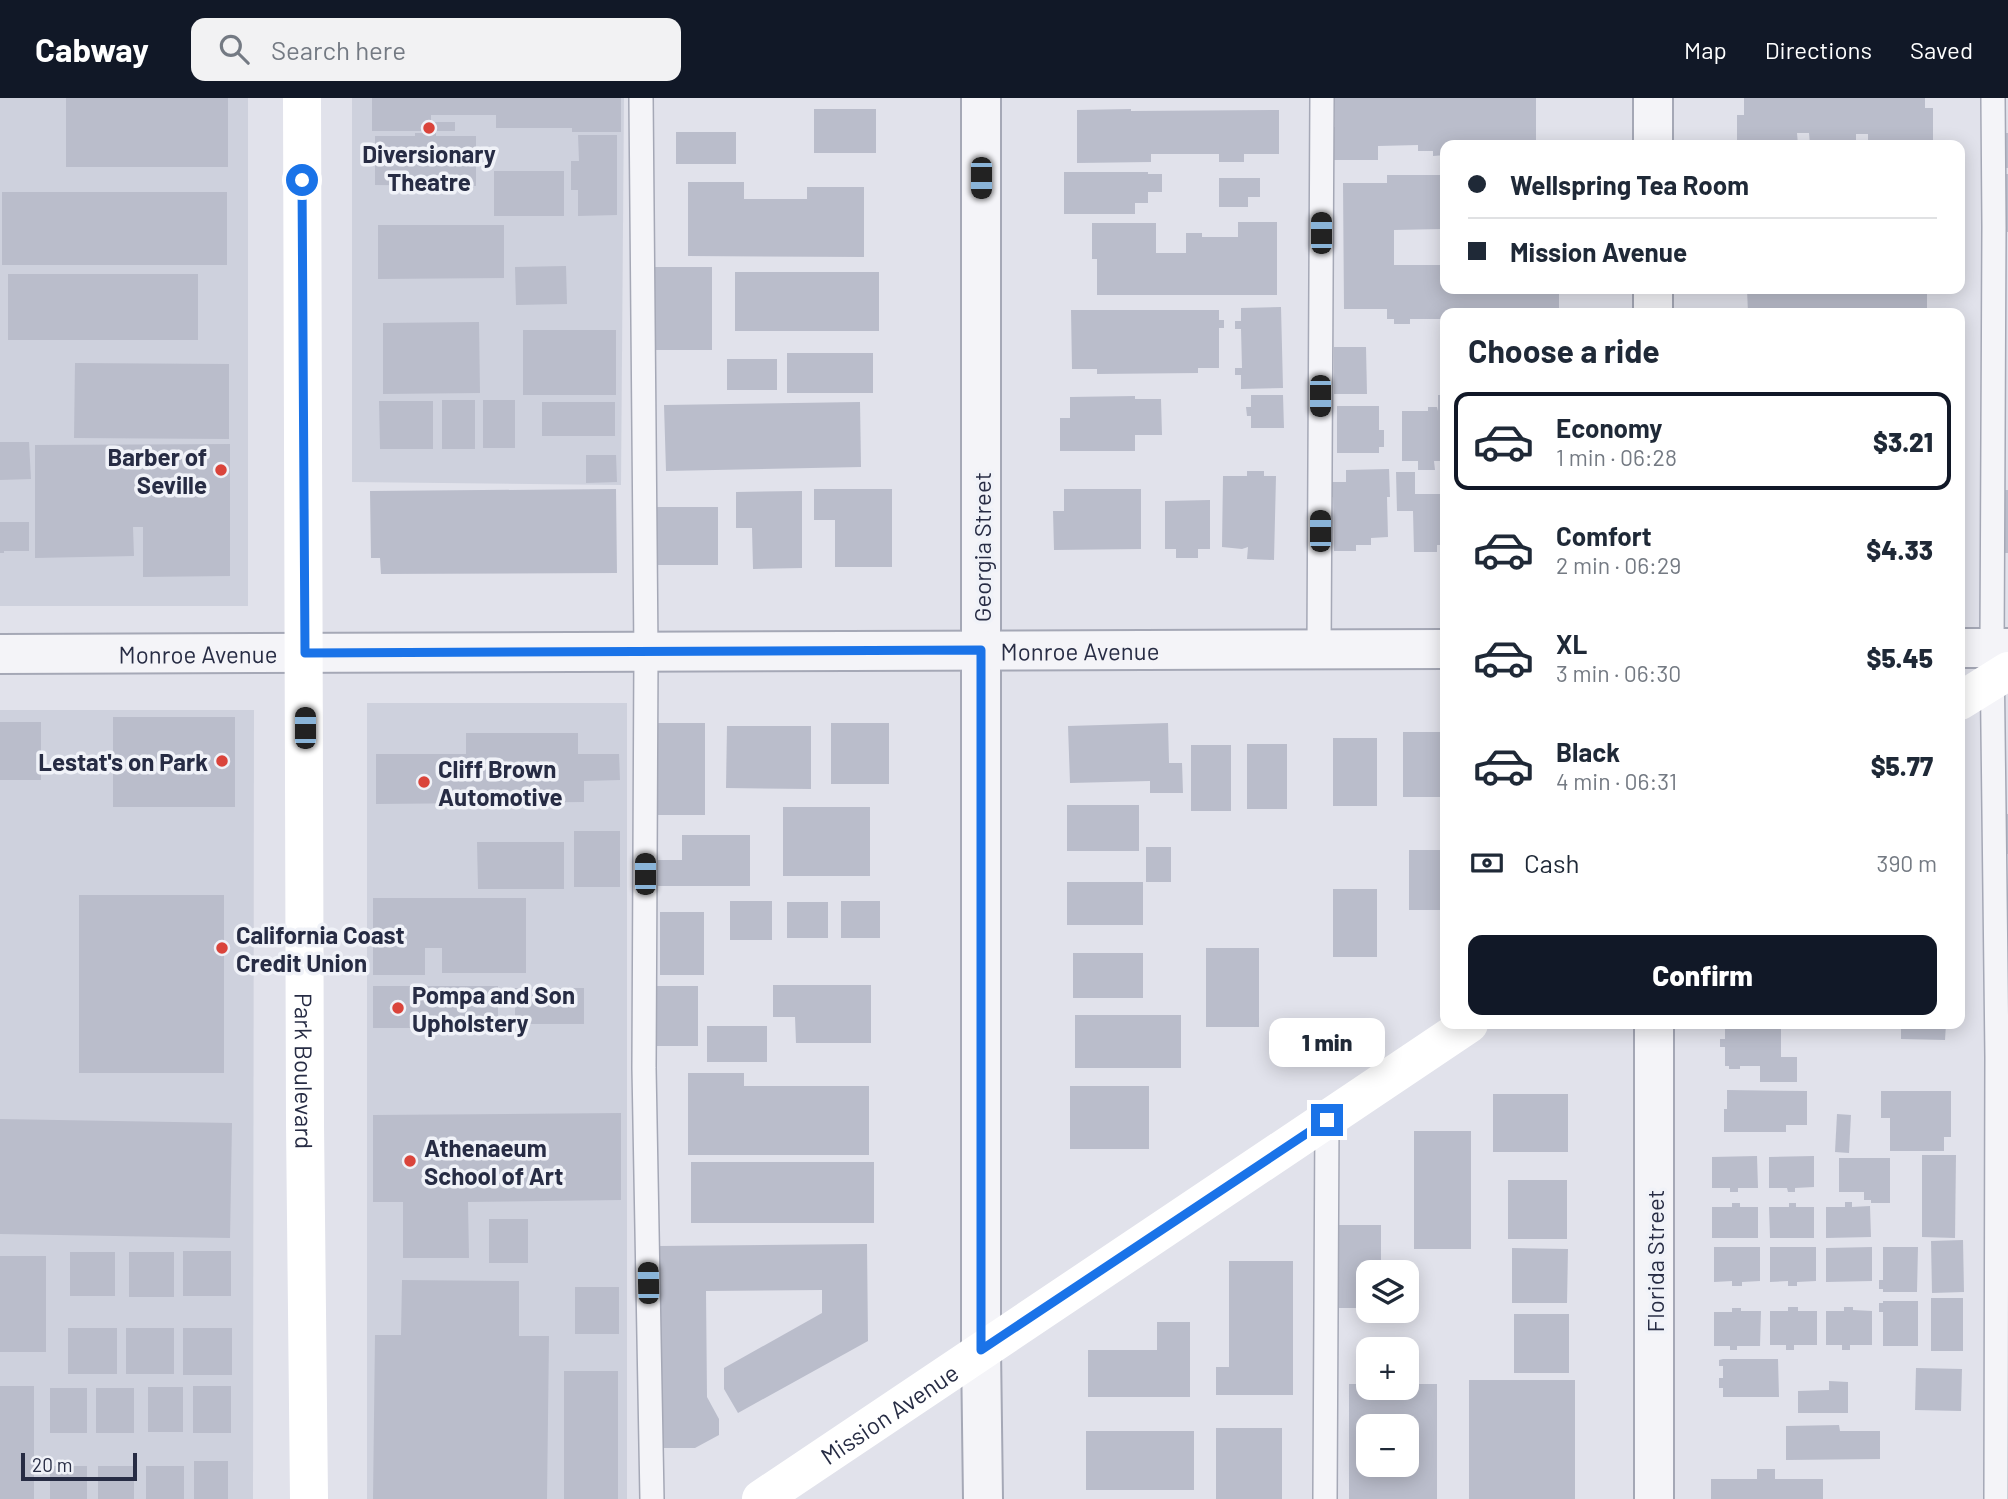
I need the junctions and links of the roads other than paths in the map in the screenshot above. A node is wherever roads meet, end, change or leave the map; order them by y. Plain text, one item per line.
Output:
1 (302, 98) edge
2 (641, 98) edge
3 (981, 98) edge
4 (1322, 98) edge
5 (1653, 98) edge
6 (1993, 98) edge
7 (1653, 140) edge
8 (1440, 649) edge
9 (981, 650) junction
10 (1318, 650) junction
11 (305, 653) junction
12 (646, 653) junction
13 (0, 654) edge
14 (1992, 659) edge
15 (1965, 694) edge
16 (1462, 1029) edge
17 (1654, 1029) edge
18 (1327, 1120) junction
19 (981, 1350) junction
20 (309, 1499) edge
21 (652, 1499) edge
22 (761, 1499) edge
23 (983, 1499) edge
24 (1325, 1499) edge
25 (1654, 1499) edge
26 (1996, 1499) edge

1 - 11 main road, Park Boulevard
2 - 12 lane
3 - 9 street, Georgia Street
4 - 10 lane
5 - 7 street
6 - 14 lane
8 - 10 street, Monroe Avenue
9 - 10 street, Monroe Avenue
9 - 12 street, Monroe Avenue
9 - 19 street, Georgia Street
11 - 12 street, Monroe Avenue
11 - 13 street, Monroe Avenue
11 - 20 main road, Park Boulevard
12 - 21 lane
14 - 15 main road
14 - 26 lane
16 - 18 main road, Mission Avenue
17 - 25 street, Florida Street
18 - 19 main road, Mission Avenue
18 - 24 lane
19 - 22 main road, Mission Avenue
19 - 23 street, Georgia Street

